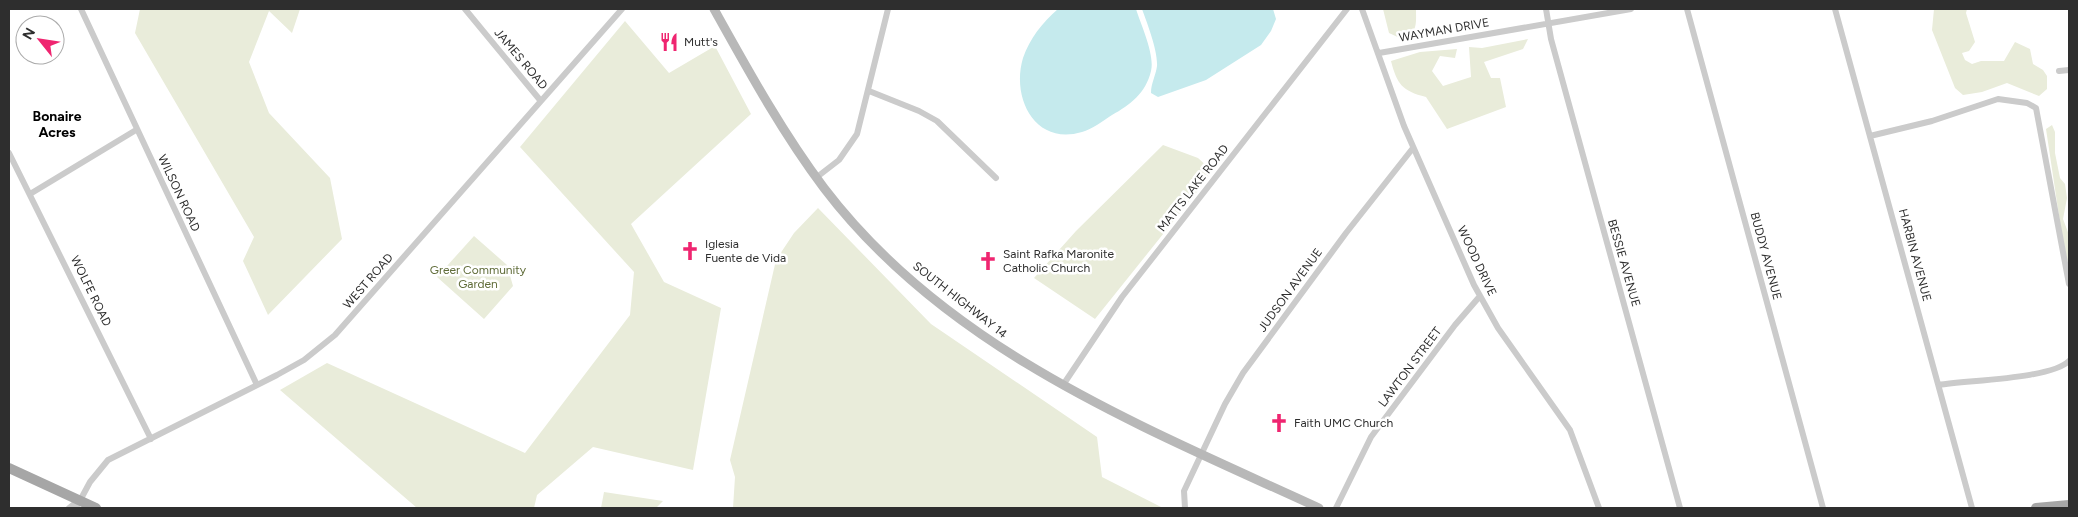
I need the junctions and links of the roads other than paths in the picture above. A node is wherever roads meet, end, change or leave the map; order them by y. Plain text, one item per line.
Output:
1 (81, 9) edge
2 (465, 9) edge
3 (622, 9) edge
4 (714, 9) edge
5 (888, 9) edge
6 (1347, 9) edge
7 (1362, 9) edge
8 (1546, 9) edge
9 (1631, 9) edge
10 (1687, 9) edge
11 (1835, 9) edge
12 (1549, 24) junction
13 (1379, 53) junction
14 (2069, 70) edge
15 (2059, 71) dead end
16 (869, 91) junction
17 (540, 100) junction
18 (136, 130) junction
19 (1870, 136) junction
20 (1413, 148) junction
21 (9, 153) edge
22 (817, 177) junction
23 (996, 178) dead end
24 (30, 194) junction
25 (2069, 284) edge
26 (1480, 296) junction
27 (2069, 361) edge
28 (257, 385) junction
29 (1063, 385) junction
30 (1939, 385) junction
31 (151, 439) junction
32 (1200, 454) junction
33 (9, 468) edge
34 (78, 504) edge
35 (2069, 505) edge
36 (69, 508) edge
37 (96, 508) edge
38 (1185, 508) edge
39 (1319, 508) edge
40 (1336, 508) edge
41 (1599, 508) edge
42 (1680, 508) edge
43 (1824, 508) edge
44 (1972, 508) edge
45 (2036, 508) edge

1 - 18 street, WILSON ROAD
2 - 17 street, JAMES ROAD
3 - 17 street, WEST ROAD
4 - 22 main road, SOUTH HIGHWAY 14
5 - 16 street
6 - 29 street, MATTS LAKE ROAD
7 - 13 street, WOOD DRIVE
8 - 12 street, BESSIE AVENUE
9 - 12 street, WAYMAN DRIVE
10 - 43 street, BUDDY AVENUE
11 - 19 street, HARBIN AVENUE
12 - 13 street, WAYMAN DRIVE
12 - 42 street, BESSIE AVENUE
13 - 20 street, WOOD DRIVE
14 - 15 street
16 - 22 street
16 - 23 street
17 - 28 street, WEST ROAD
18 - 24 street
18 - 28 street, WILSON ROAD
19 - 25 street
19 - 30 street, HARBIN AVENUE
20 - 26 street, WOOD DRIVE
20 - 32 street, JUDSON AVENUE
21 - 24 street, WOLFE ROAD
22 - 29 main road, SOUTH HIGHWAY 14
24 - 31 street, WOLFE ROAD
26 - 40 street, LAWTON STREET
26 - 41 street, WOOD DRIVE
27 - 30 street
28 - 31 street, WEST ROAD
29 - 32 main road, SOUTH HIGHWAY 14
30 - 44 street, HARBIN AVENUE
31 - 34 street, WEST ROAD
32 - 38 street, JUDSON AVENUE
32 - 39 main road, SOUTH HIGHWAY 14
33 - 34 main road
34 - 36 street, WEST ROAD
34 - 37 main road
35 - 45 main road

